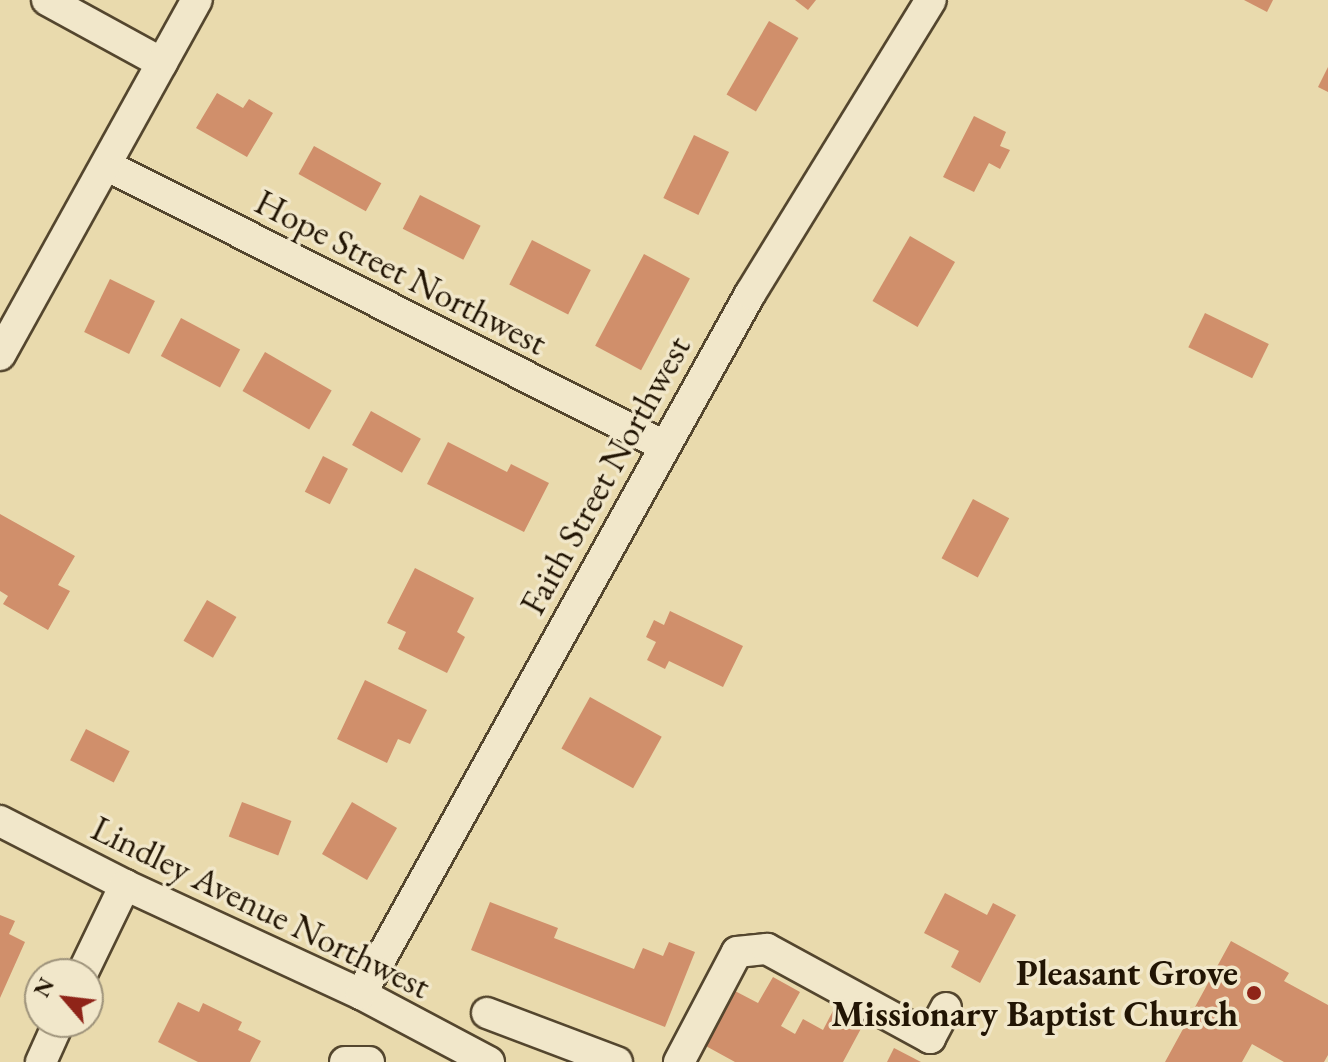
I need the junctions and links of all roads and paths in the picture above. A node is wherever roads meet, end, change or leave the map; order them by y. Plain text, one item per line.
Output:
1 (47, 0) edge
2 (197, 0) edge
3 (931, 0) edge
4 (162, 63) junction
5 (106, 165) junction
6 (0, 355) edge
7 (664, 446) junction
8 (0, 821) edge
9 (125, 885) junction
10 (90, 958) edge
11 (361, 994) junction
12 (946, 1008) dead end
13 (487, 1013) dead end
14 (52, 1038) edge
15 (566, 1053) edge
16 (41, 1062) edge
17 (345, 1062) edge
18 (369, 1062) edge
19 (489, 1062) edge
20 (617, 1062) edge
21 (679, 1062) edge

1 - 4 street
2 - 4 street
3 - 7 street, Faith Street Northwest
4 - 5 street
5 - 6 street
5 - 7 street, Hope Street Northwest
7 - 11 street, Faith Street Northwest
8 - 9 street, Lindley Avenue Northwest
9 - 10 street
9 - 11 street, Lindley Avenue Northwest
11 - 19 street, Lindley Avenue Northwest
12 - 21 street
13 - 15 street
14 - 16 street
15 - 20 street
17 - 18 street

